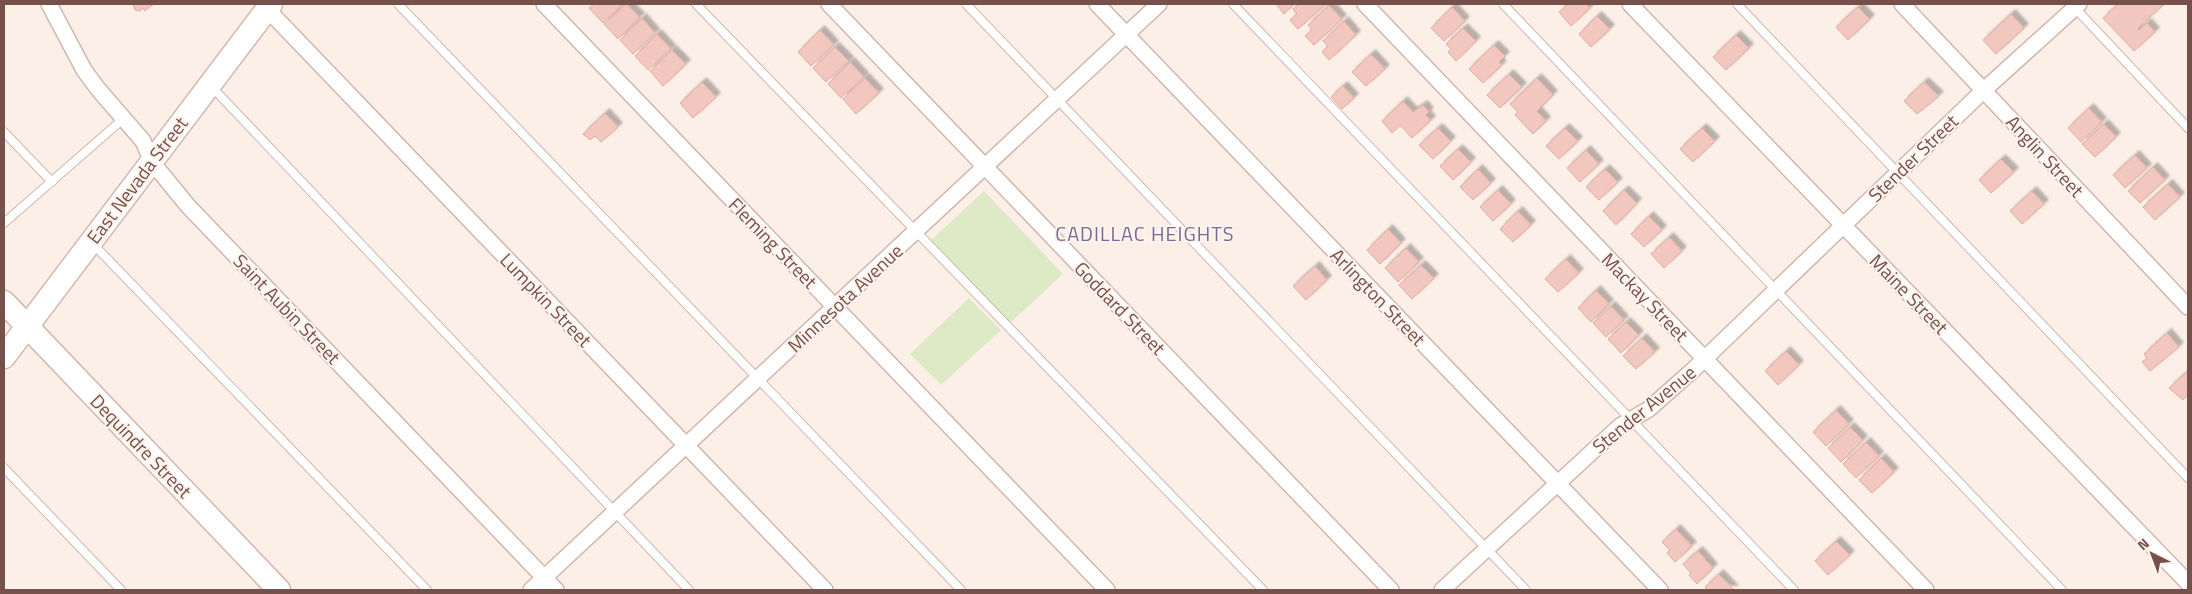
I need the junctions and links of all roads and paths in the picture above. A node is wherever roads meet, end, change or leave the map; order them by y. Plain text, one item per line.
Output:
1 (49, 4) edge
2 (398, 4) edge
3 (544, 4) edge
4 (696, 4) edge
5 (829, 4) edge
6 (966, 4) edge
7 (1097, 4) edge
8 (1158, 4) edge
9 (1233, 4) edge
10 (1365, 4) edge
11 (1503, 4) edge
12 (1630, 4) edge
13 (1737, 4) edge
14 (1902, 4) edge
15 (2075, 5) edge
16 (269, 6) edge
17 (1127, 35) junction
18 (210, 85) junction
19 (1984, 90) junction
20 (1058, 99) junction
21 (122, 119) junction
22 (2188, 128) edge
23 (4, 132) edge
24 (152, 162) junction
25 (985, 167) junction
26 (1897, 174) junction
27 (52, 182) junction
28 (4, 223) edge
29 (1843, 226) junction
30 (915, 232) junction
31 (91, 242) junction
32 (1776, 291) junction
33 (4, 302) edge
34 (835, 307) junction
35 (2188, 308) edge
36 (27, 326) junction
37 (4, 357) edge
38 (1704, 359) junction
39 (757, 380) junction
40 (1629, 419) junction
41 (686, 446) junction
42 (4, 468) edge
43 (2188, 478) edge
44 (1557, 484) junction
45 (614, 512) junction
46 (1487, 549) junction
47 (544, 578) junction
48 (2188, 583) edge
49 (121, 590) edge
50 (279, 590) edge
51 (427, 590) edge
52 (531, 590) edge
53 (556, 590) edge
54 (689, 590) edge
55 (825, 590) edge
56 (961, 590) edge
57 (1106, 590) edge
58 (1263, 590) edge
59 (1391, 590) edge
60 (1442, 590) edge
61 (1526, 590) edge
62 (1660, 590) edge
63 (1794, 590) edge
64 (1926, 590) edge
65 (2062, 590) edge

1 - 21 street, Saint Aubin Street
2 - 39 lane
3 - 34 street, Fleming Street
4 - 30 lane
5 - 25 street, Goddard Street
6 - 20 lane
7 - 17 street, Arlington Street
8 - 17 street, Minnesota Avenue
9 - 40 lane
10 - 38 street, Mackay Street
11 - 32 lane
12 - 29 street, Maine Street
13 - 26 lane
14 - 19 street, Anglin Street
15 - 19 street
15 - 22 lane
16 - 18 street, East Nevada Street
16 - 41 street, Lumpkin Street
17 - 20 street, Minnesota Avenue
17 - 44 street, Arlington Street
18 - 24 street, East Nevada Street
18 - 45 lane
19 - 26 street, Stender Street
19 - 35 street, Anglin Street
20 - 25 street, Minnesota Avenue
20 - 46 lane
21 - 24 street, Saint Aubin Street
21 - 27 lane
23 - 27 lane
24 - 31 street, East Nevada Street
24 - 47 street, Saint Aubin Street
25 - 30 street, Minnesota Avenue
25 - 59 street, Goddard Street
26 - 29 street, Stender Street
26 - 43 lane
27 - 28 lane
29 - 32 street, Stender Avenue
29 - 48 street, Maine Street
30 - 34 street, Minnesota Avenue
30 - 58 lane
31 - 36 street, East Nevada Street
31 - 51 lane
32 - 38 street, Stender Avenue
32 - 65 lane
33 - 36 street, Dequindre Street
34 - 39 street, Minnesota Avenue
34 - 57 street, Fleming Street
36 - 37 street, East Nevada Street
36 - 50 street, Dequindre Street
38 - 40 street, Stender Avenue
38 - 64 street, Mackay Street
39 - 41 street, Minnesota Avenue
39 - 56 lane
40 - 44 street, Stender Avenue
40 - 63 lane
41 - 45 street, Minnesota Avenue
41 - 55 street, Lumpkin Street
42 - 49 lane
44 - 46 street, Stender Avenue
44 - 62 street, Arlington Street
45 - 47 street, Minnesota Avenue
45 - 54 lane
46 - 60 street, Stender Avenue
46 - 61 lane
47 - 52 street, Minnesota Avenue
47 - 53 street, Saint Aubin Street

